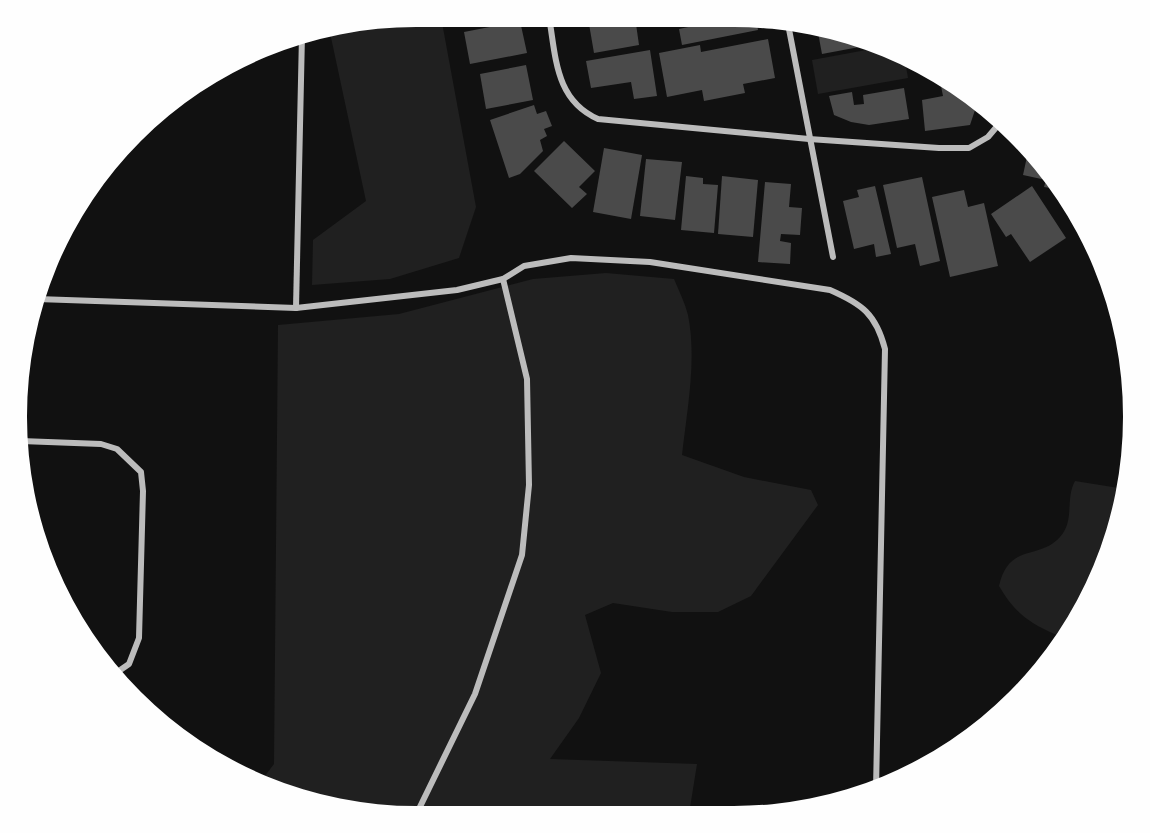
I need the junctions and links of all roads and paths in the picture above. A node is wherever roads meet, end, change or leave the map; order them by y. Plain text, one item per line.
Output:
1 (551, 27) edge
2 (789, 31) edge
3 (302, 45) edge
4 (995, 129) edge
5 (809, 139) junction
6 (833, 257) dead end
7 (503, 279) junction
8 (45, 299) edge
9 (297, 308) junction
10 (28, 441) edge
11 (121, 670) edge
12 (876, 779) edge
13 (420, 806) edge

1 - 5 street
2 - 5 street
3 - 9 street
4 - 5 street
5 - 6 street
7 - 9 street
7 - 12 street
7 - 13 street
8 - 9 street
10 - 11 street

